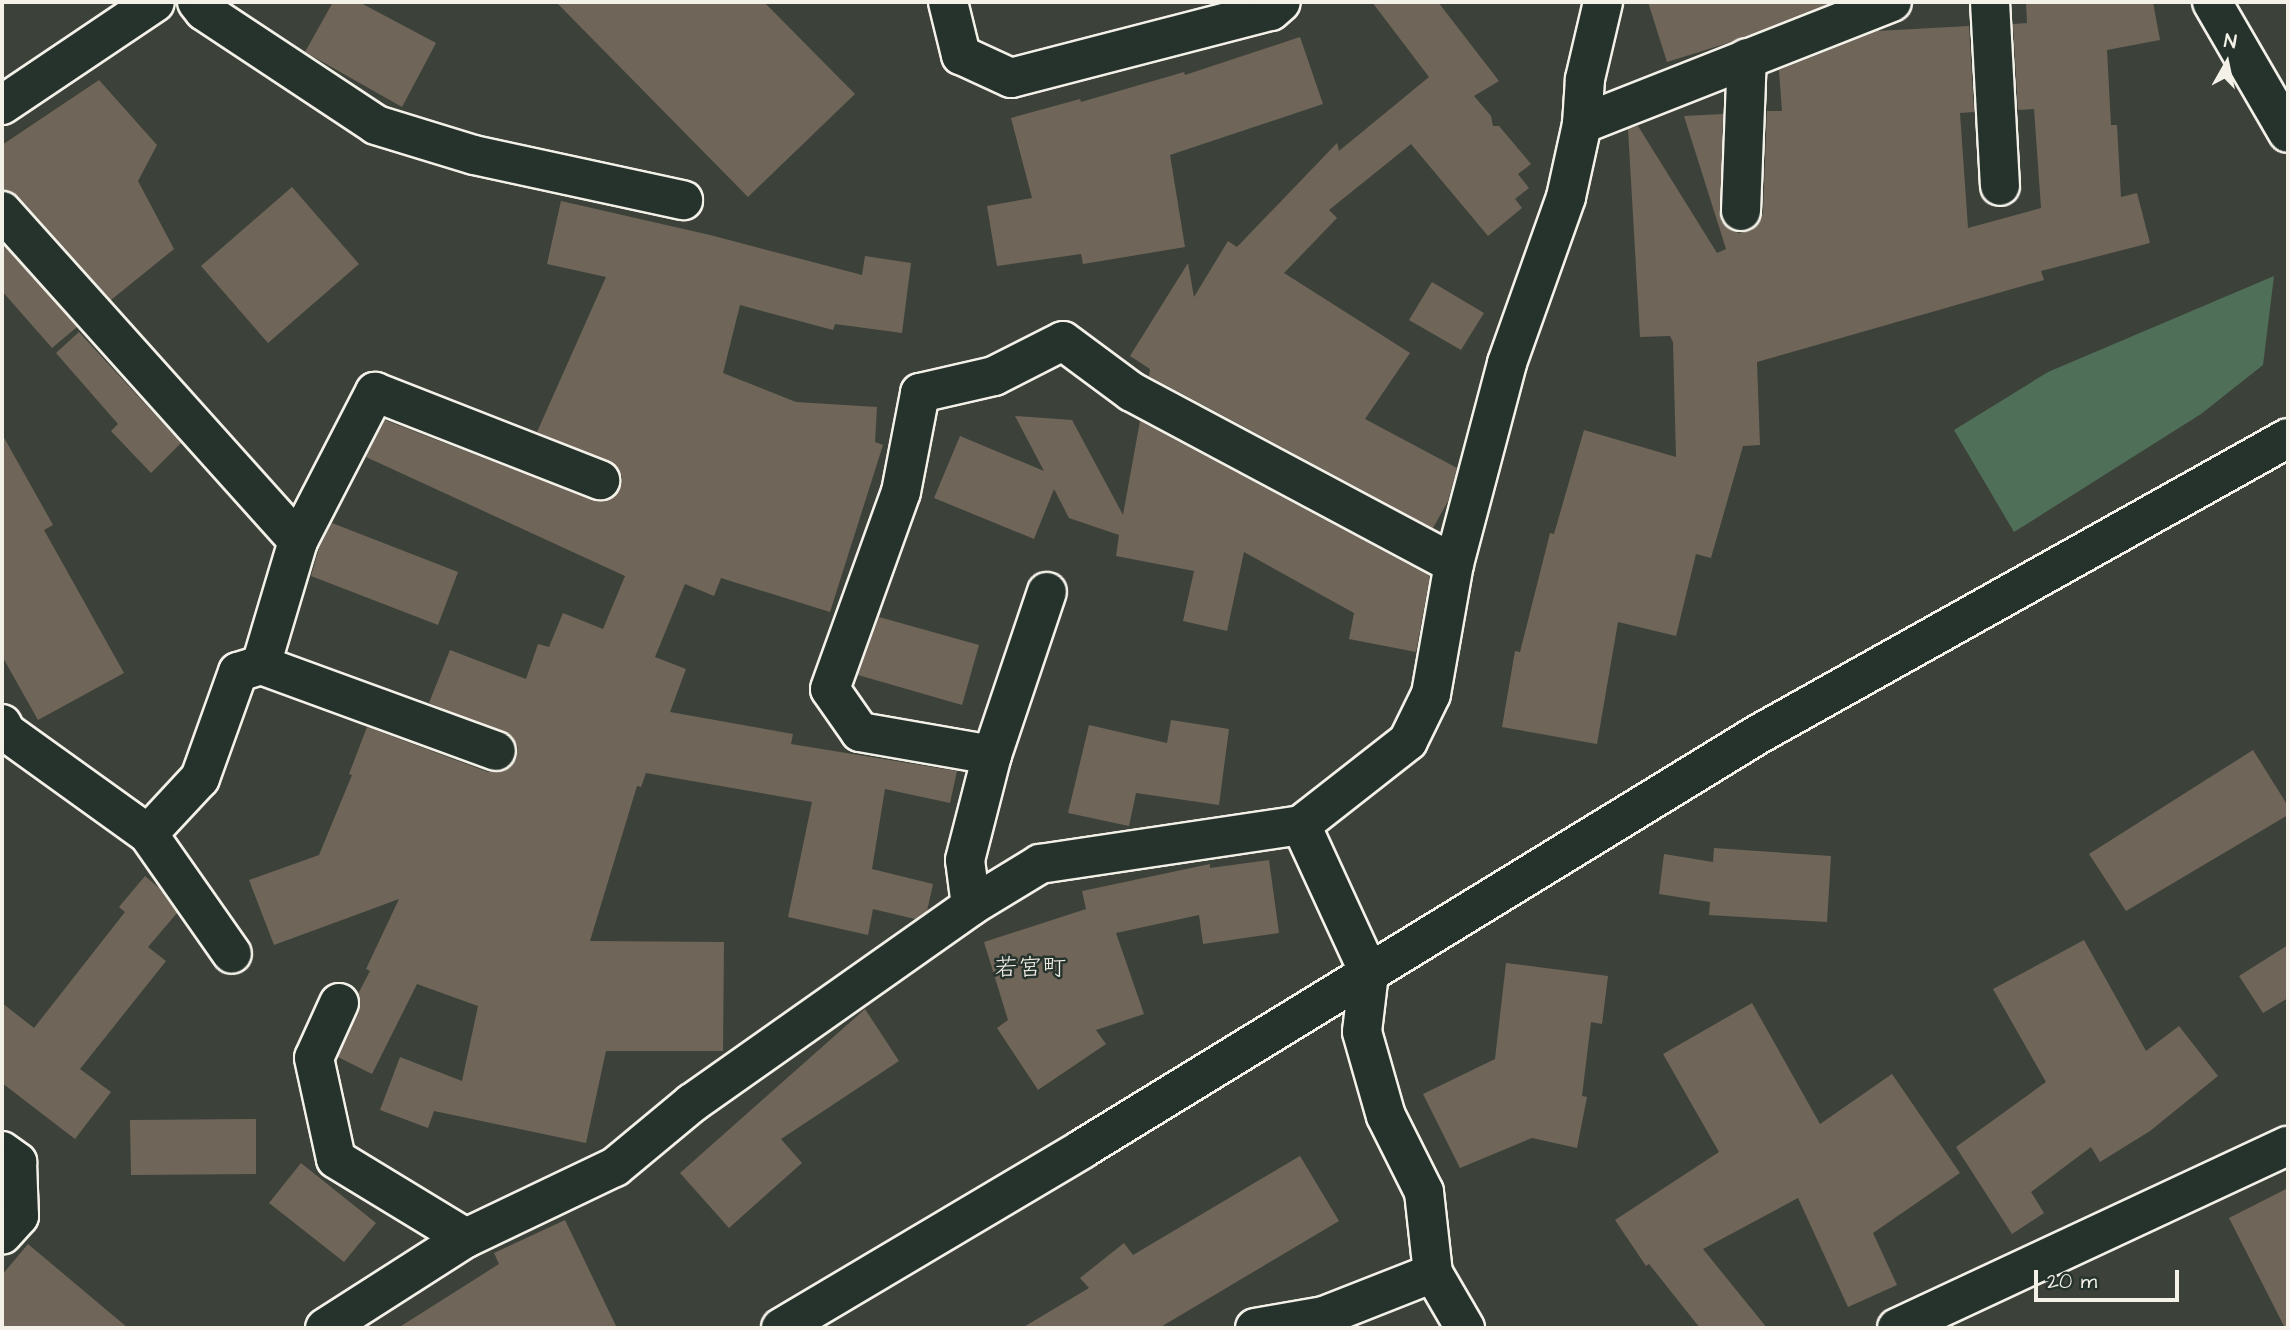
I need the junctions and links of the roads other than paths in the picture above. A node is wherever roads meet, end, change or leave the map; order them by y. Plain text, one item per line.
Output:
1 (155, 2) edge
2 (197, 2) edge
3 (948, 2) edge
4 (1282, 2) edge
5 (1603, 2) edge
6 (1892, 2) edge
7 (1990, 2) edge
8 (2212, 2) edge
9 (1747, 58) junction
10 (2, 105) edge
11 (1582, 124) junction
12 (2288, 133) edge
13 (2000, 186) dead end
14 (683, 200) dead end
15 (2, 211) edge
16 (1741, 211) dead end
17 (2288, 438) edge
18 (600, 480) dead end
19 (299, 541) junction
20 (1454, 564) junction
21 (1047, 592) dead end
22 (261, 665) junction
23 (2, 723) edge
24 (496, 751) dead end
25 (992, 755) junction
26 (1301, 825) junction
27 (148, 834) junction
28 (971, 906) junction
29 (232, 954) dead end
30 (1369, 973) junction
31 (339, 1003) dead end
32 (2288, 1146) edge
33 (2, 1151) edge
34 (2, 1235) edge
35 (466, 1238) junction
36 (1433, 1273) junction
37 (325, 1328) edge
38 (781, 1328) edge
39 (1255, 1328) edge
40 (1465, 1328) edge
41 (1897, 1328) edge

1 - 10 street
2 - 14 street
3 - 4 street
5 - 11 street
6 - 9 street
7 - 13 street
8 - 12 street
9 - 11 street
9 - 16 street
11 - 20 street
15 - 19 street
17 - 30 street
18 - 19 street
19 - 22 street
20 - 25 street
20 - 26 street
21 - 25 street
22 - 24 street
22 - 27 street
23 - 27 street
25 - 28 street
26 - 28 street
26 - 30 street
27 - 29 street
28 - 35 street
30 - 36 street
30 - 38 street
31 - 35 street
32 - 41 street
33 - 34 street
35 - 37 street
36 - 39 street
36 - 40 street

